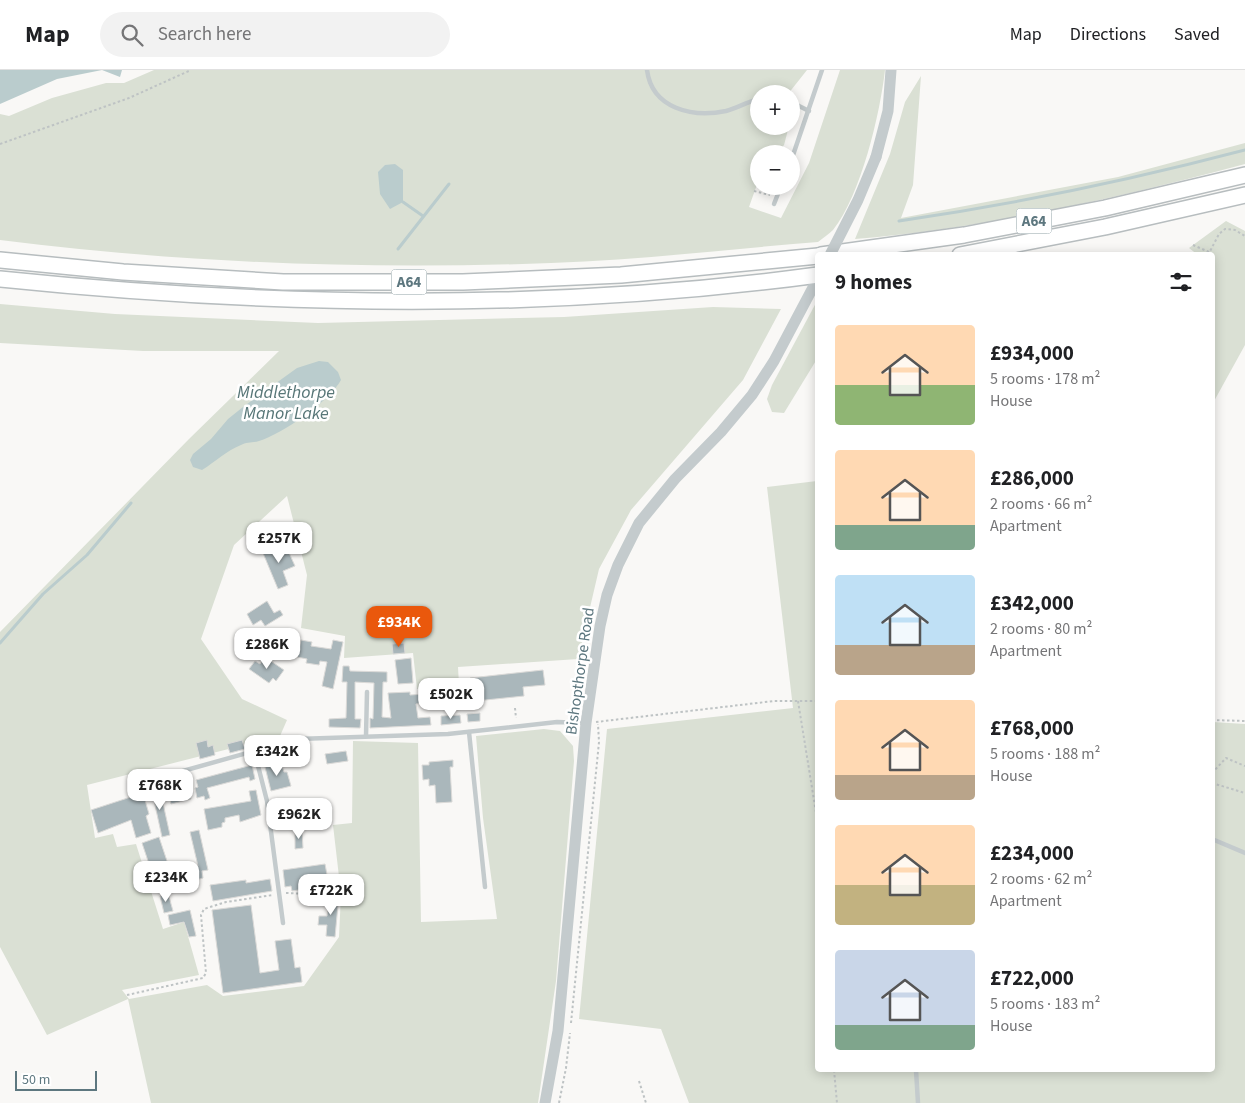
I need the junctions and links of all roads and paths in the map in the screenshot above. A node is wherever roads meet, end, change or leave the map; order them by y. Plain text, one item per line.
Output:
1 (191, 70) edge
2 (647, 70) edge
3 (822, 70) edge
4 (891, 70) edge
5 (750, 101) edge
6 (800, 106) edge
7 (809, 111) junction
8 (0, 144) edge
9 (797, 145) edge
10 (1245, 175) edge
11 (772, 195) edge
12 (1245, 195) edge
13 (777, 196) joint
14 (774, 204) dead end
15 (1245, 236) edge
16 (1193, 246) dead end
17 (832, 252) edge
18 (843, 252) edge
19 (976, 252) edge
20 (1205, 252) edge
21 (1210, 252) edge
22 (815, 256) edge
23 (0, 260) edge
24 (815, 276) edge
25 (0, 279) edge
26 (815, 282) edge
27 (367, 692) dead end
28 (798, 701) junction
29 (815, 701) edge
30 (515, 708) dead end
31 (1215, 720) edge
32 (1245, 721) edge
33 (592, 722) junction
34 (518, 727) junction
35 (469, 732) junction
36 (366, 736) junction
37 (254, 750) junction
38 (1245, 766) edge
39 (1215, 770) edge
40 (165, 776) dead end
41 (1215, 784) edge
42 (1245, 793) edge
43 (815, 806) edge
44 (1215, 840) edge
45 (1245, 853) edge
46 (334, 884) dead end
47 (484, 887) dead end
48 (280, 891) junction
49 (283, 923) dead end
50 (127, 995) dead end
51 (834, 1072) edge
52 (916, 1072) edge
53 (639, 1081) dead end
54 (546, 1103) edge
55 (559, 1103) edge
56 (646, 1103) edge
57 (837, 1103) edge
58 (918, 1103) edge

1 - 8 path
2 - 5 lane
3 - 7 lane
4 - 17 street, bridge
6 - 7 lane
7 - 9 lane
10 - 18 highway, A64
11 - 13 path
12 - 19 highway, A64
13 - 14 lane
15 - 21 path
16 - 20 path
22 - 23 highway, A64
24 - 25 highway, A64
26 - 33 street, Bishopthorpe Road
27 - 36 lane
28 - 29 path
28 - 33 path
28 - 43 path
30 - 34 path
31 - 32 path
33 - 34 lane
33 - 54 street, Bishopthorpe Road
33 - 55 path
34 - 35 lane
35 - 36 lane
35 - 47 lane
36 - 37 lane
37 - 40 lane
37 - 48 lane
38 - 39 path
41 - 42 path
44 - 45 lane
46 - 48 path
48 - 49 lane
48 - 50 path
51 - 57 path
52 - 58 lane
53 - 56 path

